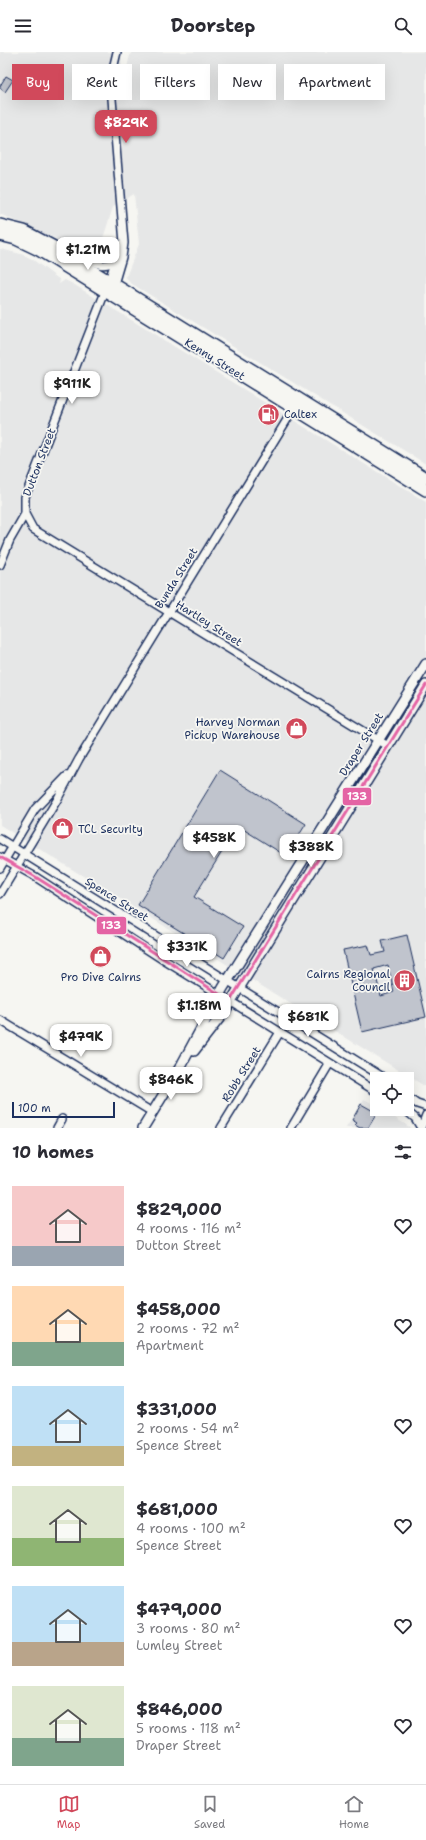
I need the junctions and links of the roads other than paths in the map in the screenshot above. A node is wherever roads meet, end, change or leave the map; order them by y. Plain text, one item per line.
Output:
1 (117, 52) edge
2 (0, 225) edge
3 (123, 234) junction
4 (0, 235) edge
5 (54, 246) junction
6 (116, 258) junction
7 (111, 282) junction
8 (106, 292) junction
9 (297, 403) junction
10 (426, 477) edge
11 (426, 490) edge
12 (25, 514) junction
13 (0, 565) edge
14 (169, 611) junction
15 (426, 664) edge
16 (426, 685) edge
17 (378, 740) junction
18 (388, 746) junction
19 (72, 770) junction
20 (0, 839) edge
21 (14, 846) junction
22 (24, 853) junction
23 (3, 858) edge
24 (17, 866) junction
25 (0, 868) edge
26 (0, 894) edge
27 (228, 982) junction
28 (238, 988) junction
29 (220, 995) junction
30 (230, 1001) junction
31 (0, 1020) edge
32 (280, 1032) junction
33 (330, 1063) junction
34 (182, 1064) junction
35 (375, 1072) edge
36 (370, 1088) edge
37 (414, 1102) edge
38 (426, 1107) edge
39 (152, 1112) junction
40 (426, 1115) edge
41 (412, 1116) edge
42 (62, 1119) dead end
43 (57, 1128) edge
44 (143, 1128) edge
45 (221, 1128) edge
46 (291, 1128) edge
47 (421, 1128) edge

1 - 3 street, Dutton Street
2 - 5 highway, Kenny Street
3 - 6 street, Dutton Street
3 - 7 street, Dutton Street
4 - 8 highway, Kenny Street
5 - 6 street
5 - 7 highway, Kenny Street
6 - 7 street, Dutton Street
7 - 8 highway, Dutton Street
7 - 9 highway, Kenny Street
8 - 9 highway, Kenny Street
8 - 12 street, Dutton Street
9 - 10 highway, Kenny Street
9 - 11 highway, Kenny Street
9 - 14 street, Bunda Street
12 - 13 street, Dutton Street
12 - 14 street, Hartley Street
14 - 17 street, Hartley Street
14 - 19 street, Bunda Street
15 - 17 main road, Draper Street
16 - 18 main road, Draper Street
17 - 18 street, Hartley Street
17 - 27 main road, Draper Street
18 - 28 main road, Draper Street
19 - 21 street, Bunda Street
19 - 22 street, Bunda Street
20 - 21 street, Spence Street
21 - 22 street, Spence Street
21 - 23 street, Bunda Street
22 - 24 street, Bunda Street
22 - 27 street, Spence Street
23 - 24 street
23 - 25 street, Bunda Street
24 - 26 street, Bunda Street
24 - 29 street
27 - 28 street, Spence Street
27 - 29 main road, Draper Street
28 - 30 main road, Draper Street
28 - 35 street, Spence Street
29 - 30 street
29 - 34 main road, Draper Street
30 - 32 street
30 - 34 main road, Draper Street
31 - 39 street
32 - 33 street
32 - 45 street, Robb Street
33 - 36 street
33 - 46 street
34 - 39 main road, Draper Street
37 - 38 street
39 - 44 main road, Draper Street
40 - 47 street
41 - 47 street
42 - 43 street

